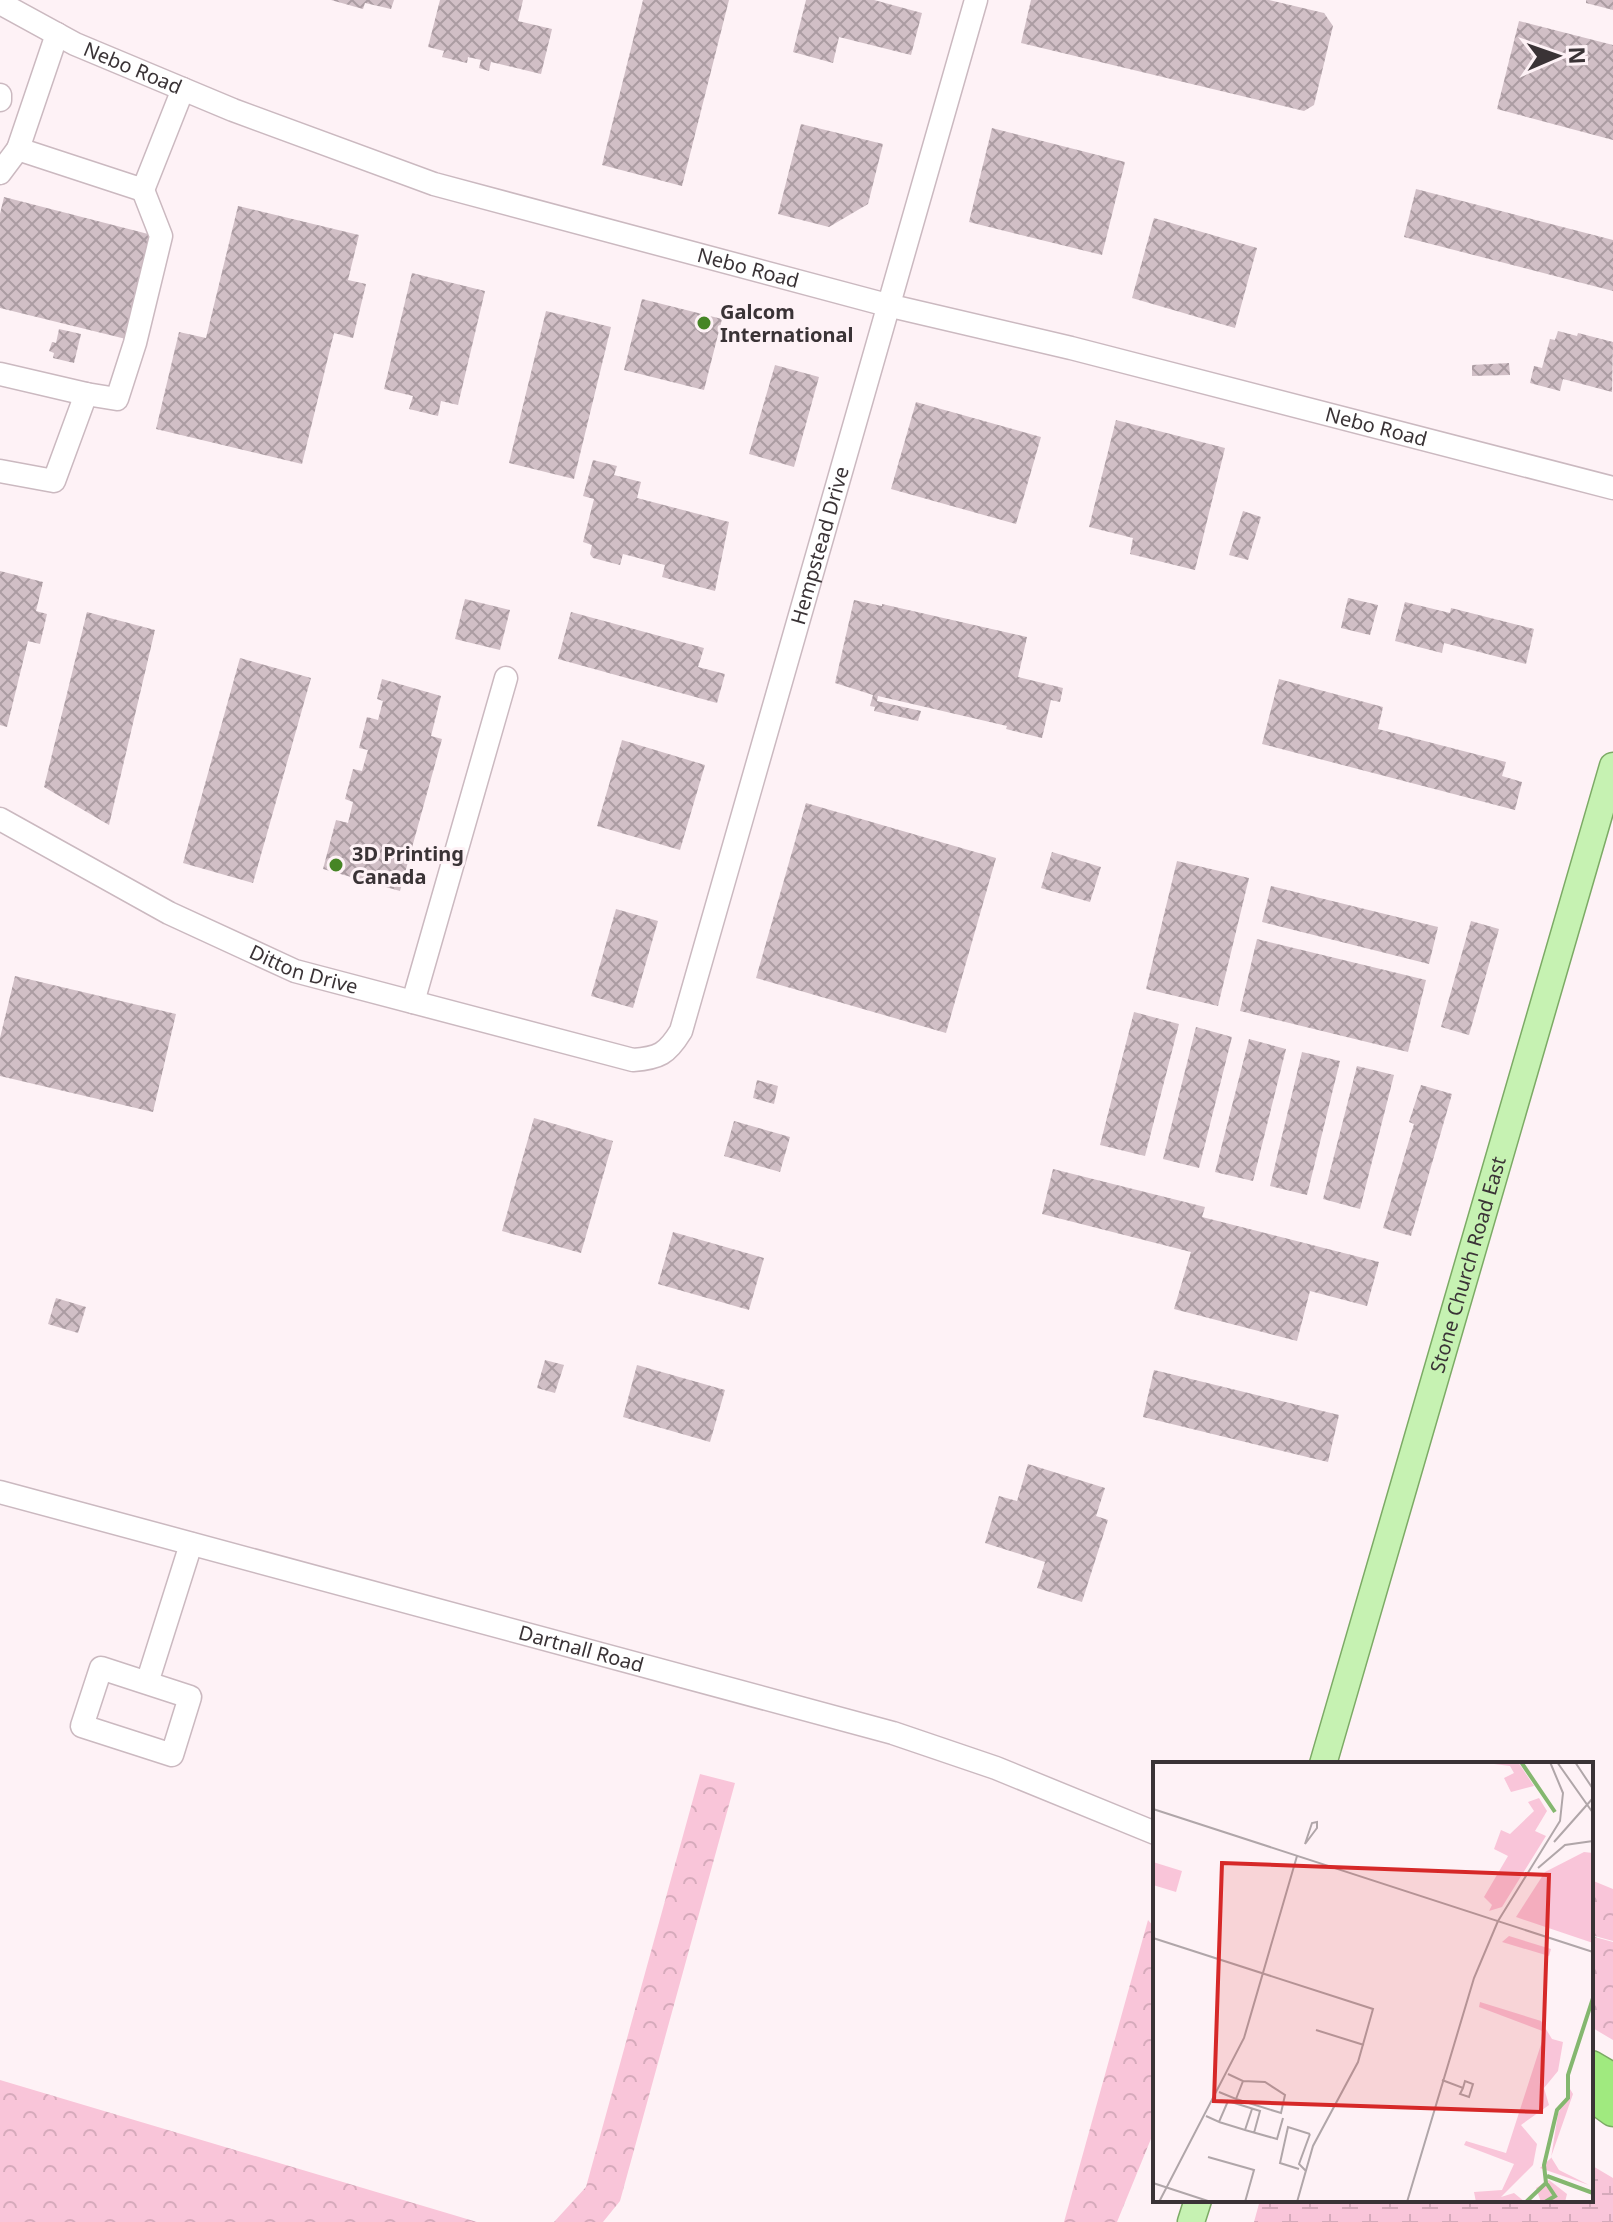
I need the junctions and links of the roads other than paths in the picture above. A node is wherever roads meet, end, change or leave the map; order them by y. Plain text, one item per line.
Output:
1 (976, 0) edge
2 (0, 3) edge
3 (57, 34) junction
4 (183, 89) junction
5 (18, 149) junction
6 (0, 173) edge
7 (143, 190) junction
8 (887, 305) junction
9 (0, 374) edge
10 (86, 394) junction
11 (0, 471) edge
12 (1613, 488) edge
13 (506, 678) dead end
14 (1613, 766) edge
15 (0, 819) edge
16 (413, 1002) junction
17 (633, 1060) joint
18 (0, 1492) edge
19 (191, 1544) junction
20 (147, 1683) junction
21 (1324, 1762) edge
22 (1153, 1832) edge
23 (1593, 2067) edge
24 (1613, 2079) edge
25 (1593, 2096) edge
26 (1613, 2109) edge
27 (1197, 2202) edge
28 (1191, 2222) edge

1 - 8 street, Hempstead Drive
2 - 3 street, Nebo Road
3 - 4 street, Nebo Road
3 - 5 street
4 - 7 street
4 - 8 street, Nebo Road
5 - 6 street
5 - 7 street
7 - 10 street
8 - 12 street, Nebo Road
8 - 17 street, Hempstead Drive
9 - 10 street
10 - 11 street
13 - 16 street
14 - 21 main road, Stone Church Road East
15 - 16 street, Ditton Drive
16 - 17 street, Ditton Drive
18 - 19 street, Dartnall Road
19 - 20 street
19 - 22 street, Dartnall Road
20 - 20 street
23 - 24 highway
25 - 26 highway
27 - 28 main road

